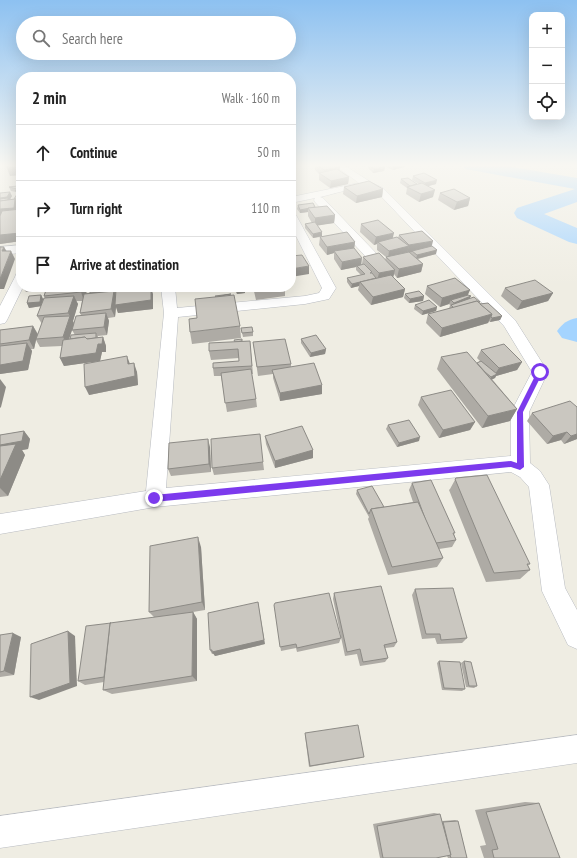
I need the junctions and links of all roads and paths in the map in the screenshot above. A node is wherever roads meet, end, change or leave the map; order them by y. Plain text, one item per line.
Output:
1 (324, 205) edge
2 (395, 205) edge
3 (296, 224) edge
4 (16, 249) edge
5 (0, 251) edge
6 (371, 255) edge
7 (16, 288) edge
8 (169, 292) edge
9 (171, 313) junction
10 (0, 320) edge
11 (520, 467) junction
12 (154, 498) junction
13 (0, 524) edge
14 (577, 636) edge
15 (577, 749) edge
16 (0, 832) edge

1 - 6 street
2 - 11 street
3 - 9 street
4 - 5 street
7 - 10 street
8 - 9 street
9 - 12 street
11 - 12 street
11 - 14 street
12 - 13 street
15 - 16 street

